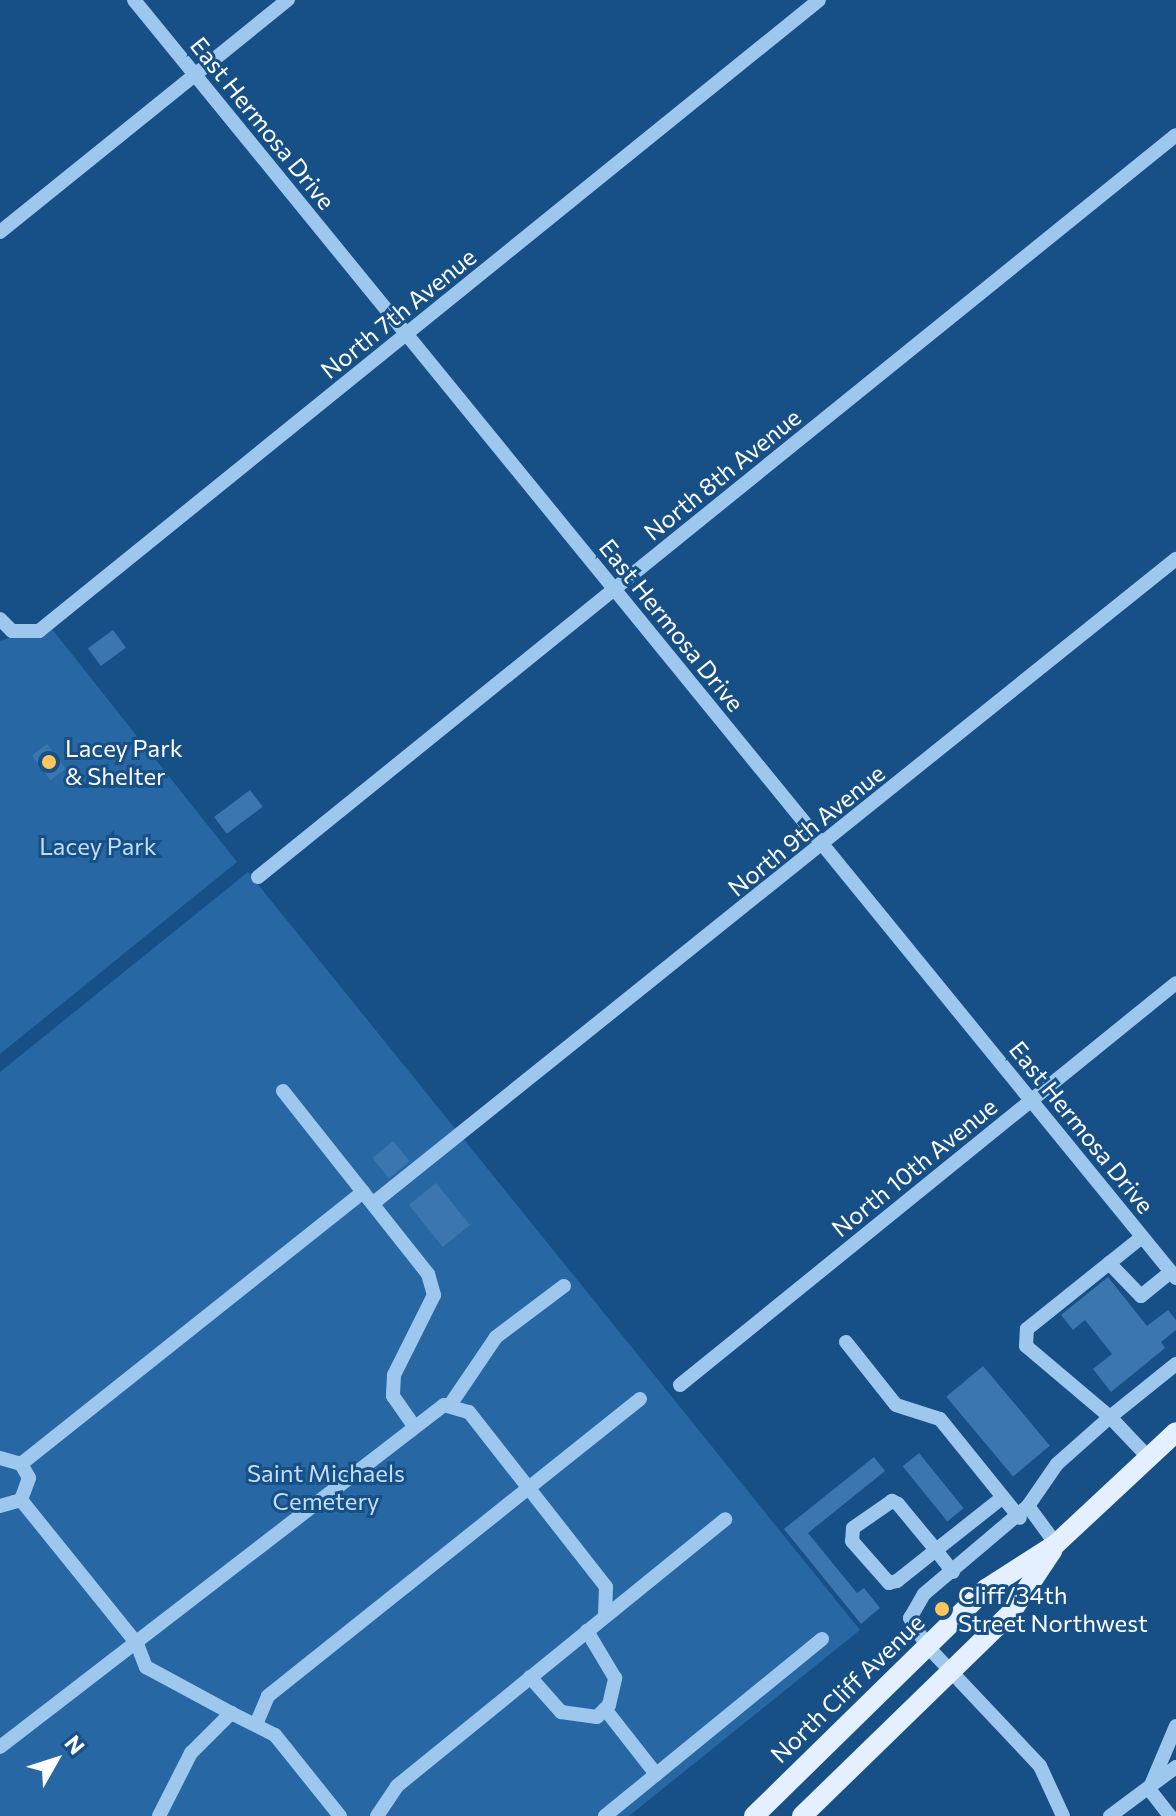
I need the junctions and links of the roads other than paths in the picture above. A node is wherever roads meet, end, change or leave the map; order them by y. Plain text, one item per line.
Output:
1 (134, 0) edge
2 (288, 0) edge
3 (819, 0) edge
4 (195, 75) junction
5 (1176, 135) edge
6 (0, 232) edge
7 (407, 334) junction
8 (1176, 559) edge
9 (614, 589) junction
10 (0, 619) edge
11 (823, 845) junction
12 (258, 877) dead end
13 (1176, 983) edge
14 (283, 1091) dead end
15 (1031, 1101) junction
16 (370, 1196) junction
17 (1142, 1237) junction
18 (1109, 1263) junction
19 (1173, 1275) edge
20 (564, 1286) dead end
21 (846, 1342) dead end
22 (1176, 1364) edge
23 (680, 1385) dead end
24 (640, 1399) dead end
25 (450, 1405) junction
26 (1110, 1417) junction
27 (413, 1425) junction
28 (1176, 1432) edge
29 (1148, 1457) junction
30 (0, 1458) edge
31 (21, 1464) junction
32 (527, 1487) junction
33 (1003, 1497) junction
34 (21, 1500) junction
35 (0, 1506) edge
36 (1024, 1512) junction
37 (725, 1519) dead end
38 (1056, 1544) junction
39 (936, 1550) junction
40 (953, 1572) junction
41 (605, 1616) junction
42 (587, 1631) junction
43 (822, 1639) dead end
44 (137, 1644) junction
45 (927, 1646) junction
46 (950, 1670) junction
47 (530, 1677) junction
48 (605, 1709) junction
49 (231, 1713) junction
50 (257, 1722) junction
51 (1176, 1726) edge
52 (1176, 1745) edge
53 (0, 1747) edge
54 (1176, 1767) edge
55 (656, 1774) junction
56 (1149, 1789) junction
57 (1173, 1815) edge
58 (159, 1816) edge
59 (340, 1816) edge
60 (377, 1816) edge
61 (605, 1816) edge
62 (754, 1816) edge
63 (802, 1816) edge
64 (1063, 1816) edge
65 (1110, 1816) edge

1 - 4 street, East Hermosa Drive
2 - 4 street
3 - 7 street, North 7th Avenue
4 - 6 street
4 - 7 street, East Hermosa Drive
5 - 9 street, North 8th Avenue
7 - 9 street, East Hermosa Drive
7 - 10 street, North 7th Avenue
8 - 11 street, North 9th Avenue
9 - 11 street, East Hermosa Drive
9 - 12 street, North 8th Avenue
11 - 15 street, East Hermosa Drive
11 - 16 street, North 9th Avenue
13 - 15 street, North 10th Avenue
14 - 16 street
15 - 17 street, East Hermosa Drive
15 - 23 street, North 10th Avenue
16 - 27 street
16 - 31 street, North 9th Avenue
17 - 18 street
17 - 19 street, East Hermosa Drive
18 - 19 street
18 - 26 street
20 - 25 street
21 - 33 street
22 - 26 street
24 - 32 street
25 - 27 street
25 - 32 street
26 - 29 street
26 - 36 street
27 - 44 street
28 - 29 main road, North Cliff Avenue
29 - 38 main road, North Cliff Avenue
30 - 31 street
31 - 34 street
32 - 41 street
32 - 50 street
33 - 36 street
33 - 39 street
34 - 35 street
34 - 44 street
36 - 38 street
36 - 40 street
37 - 41 street
38 - 45 main road, North Cliff Avenue
38 - 46 main road, North Cliff Avenue
39 - 39 street
39 - 40 street
40 - 45 street
41 - 42 street
42 - 47 street
42 - 48 street
43 - 55 street
44 - 49 street
44 - 53 street
45 - 46 street
45 - 62 main road, North Cliff Avenue
46 - 63 main road, North Cliff Avenue
46 - 64 street
47 - 48 street
47 - 60 street
48 - 55 street
49 - 50 street
49 - 58 street
50 - 59 street
51 - 56 street
52 - 56 street
54 - 56 street
55 - 61 street
56 - 57 street
56 - 65 street

